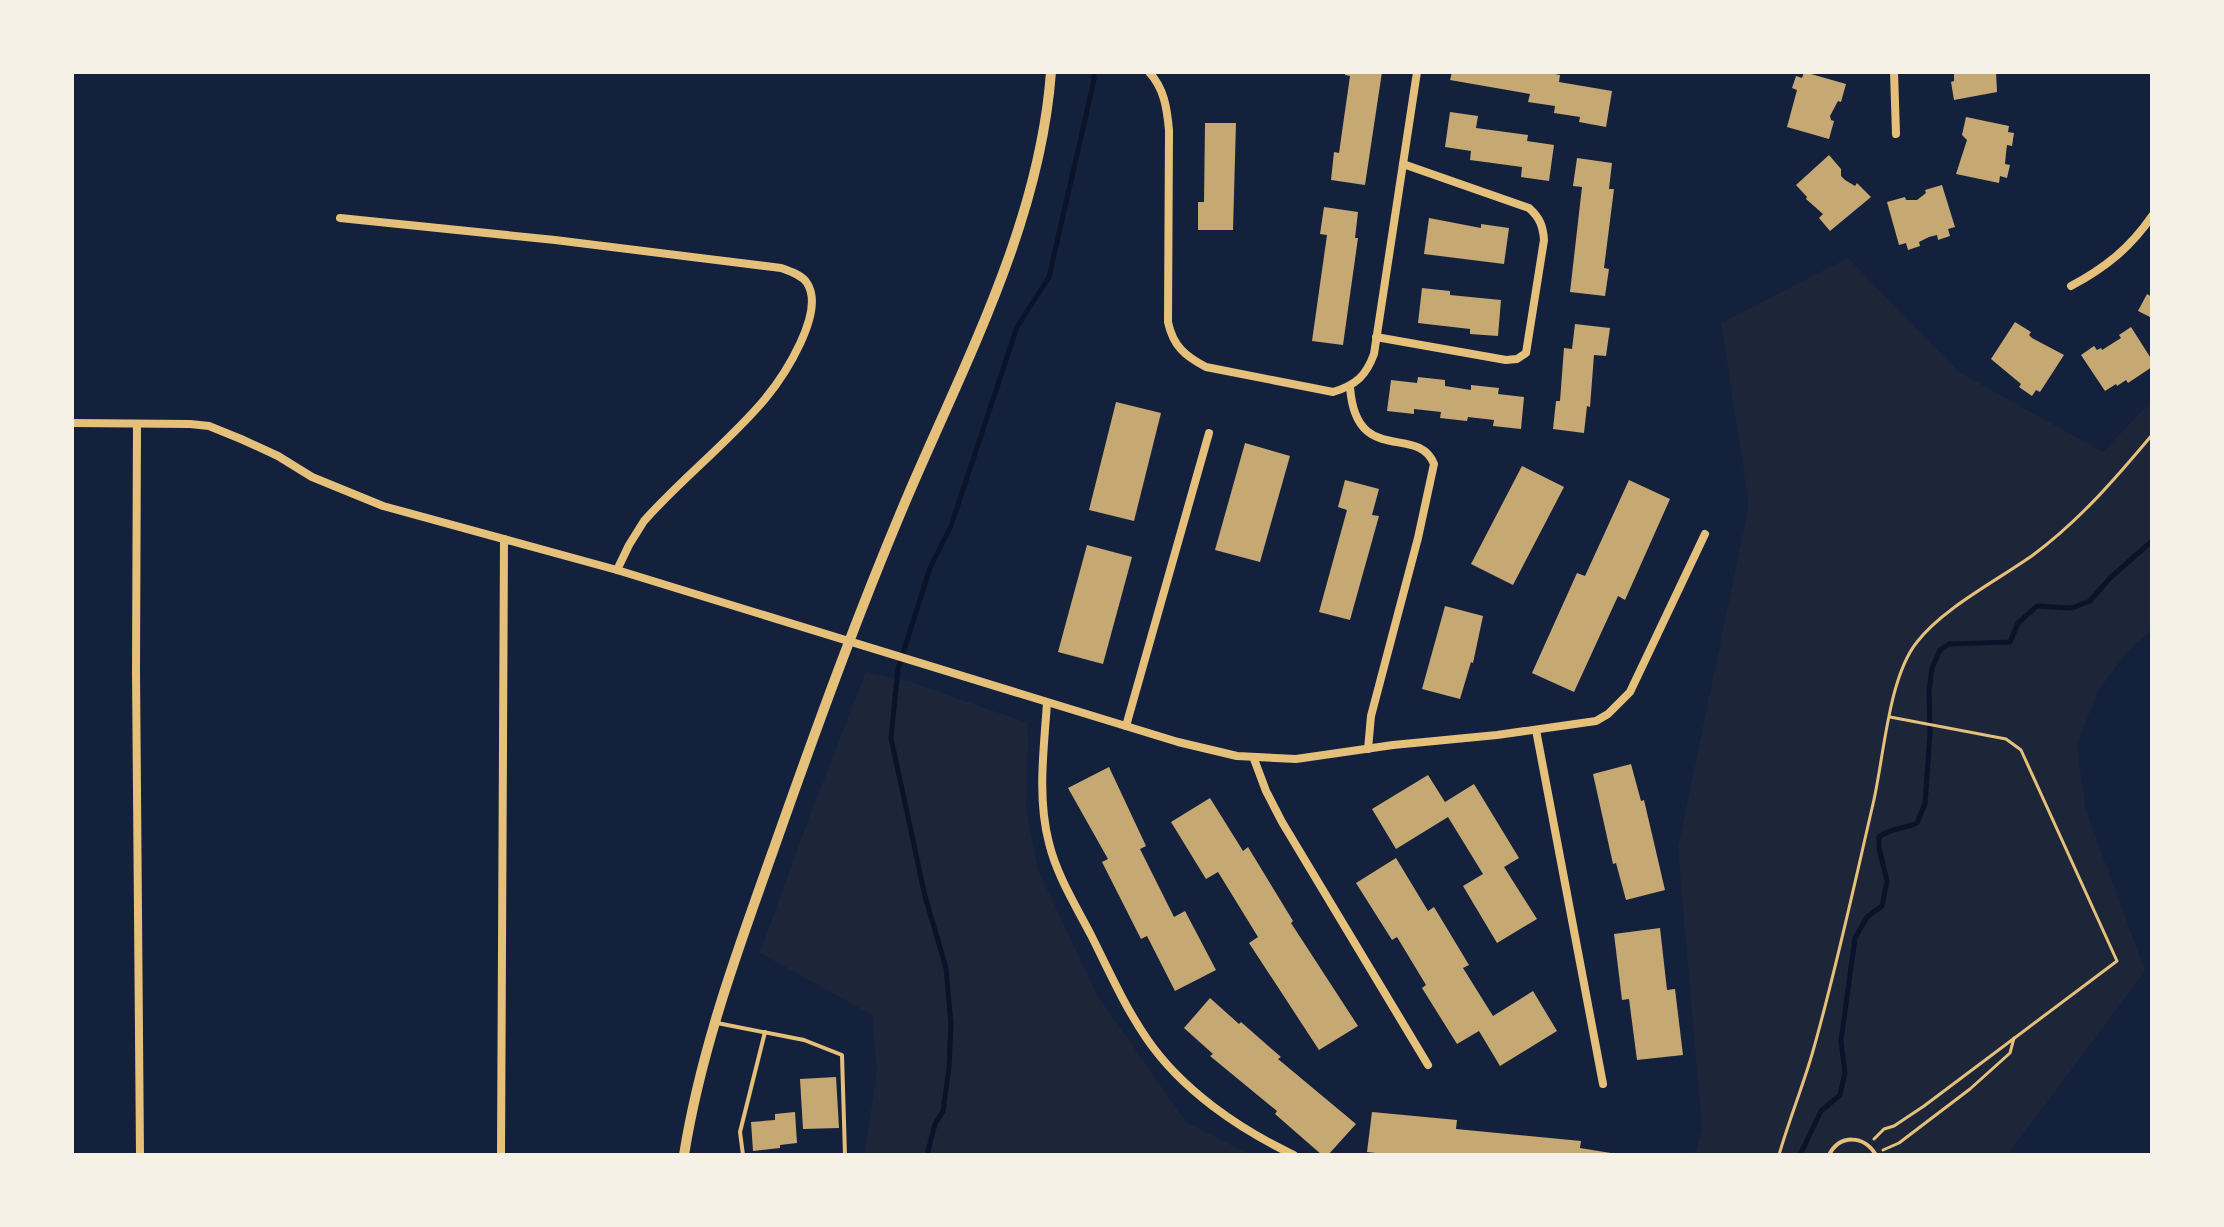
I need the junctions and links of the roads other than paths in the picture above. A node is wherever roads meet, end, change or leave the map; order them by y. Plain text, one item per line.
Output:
1 (1051, 72) edge
2 (1149, 72) edge
3 (1417, 72) edge
4 (1894, 72) edge
5 (1896, 134) dead end
6 (1403, 164) junction
7 (2152, 216) edge
8 (340, 218) dead end
9 (2071, 286) dead end
10 (1376, 337) junction
11 (1350, 387) junction
12 (72, 423) edge
13 (137, 424) junction
14 (1209, 433) dead end
15 (1705, 534) dead end
16 (504, 539) junction
17 (617, 570) junction
18 (849, 640) junction
19 (1047, 703) junction
20 (1126, 726) junction
21 (1536, 730) junction
22 (1368, 749) junction
23 (1254, 759) junction
24 (715, 1022) junction
25 (765, 1032) junction
26 (1428, 1065) dead end
27 (1603, 1084) dead end
28 (1876, 1154) edge
29 (140, 1155) edge
30 (501, 1155) edge
31 (684, 1155) edge
32 (743, 1155) edge
33 (845, 1155) edge
34 (1294, 1155) edge
35 (1829, 1155) edge

1 - 18 street
2 - 11 street
3 - 6 street
4 - 5 street
6 - 10 street
6 - 10 street
7 - 9 street
8 - 17 street
10 - 11 street
11 - 22 street
12 - 13 street
13 - 16 street
13 - 29 street
14 - 20 street
15 - 21 street
16 - 17 street
16 - 30 street
17 - 18 street
18 - 19 street
18 - 24 street
19 - 20 street
19 - 34 street
20 - 23 street
21 - 22 street
21 - 27 street
22 - 23 street
23 - 26 street
24 - 25 lane
24 - 31 street
25 - 32 lane
25 - 33 lane
28 - 35 lane

